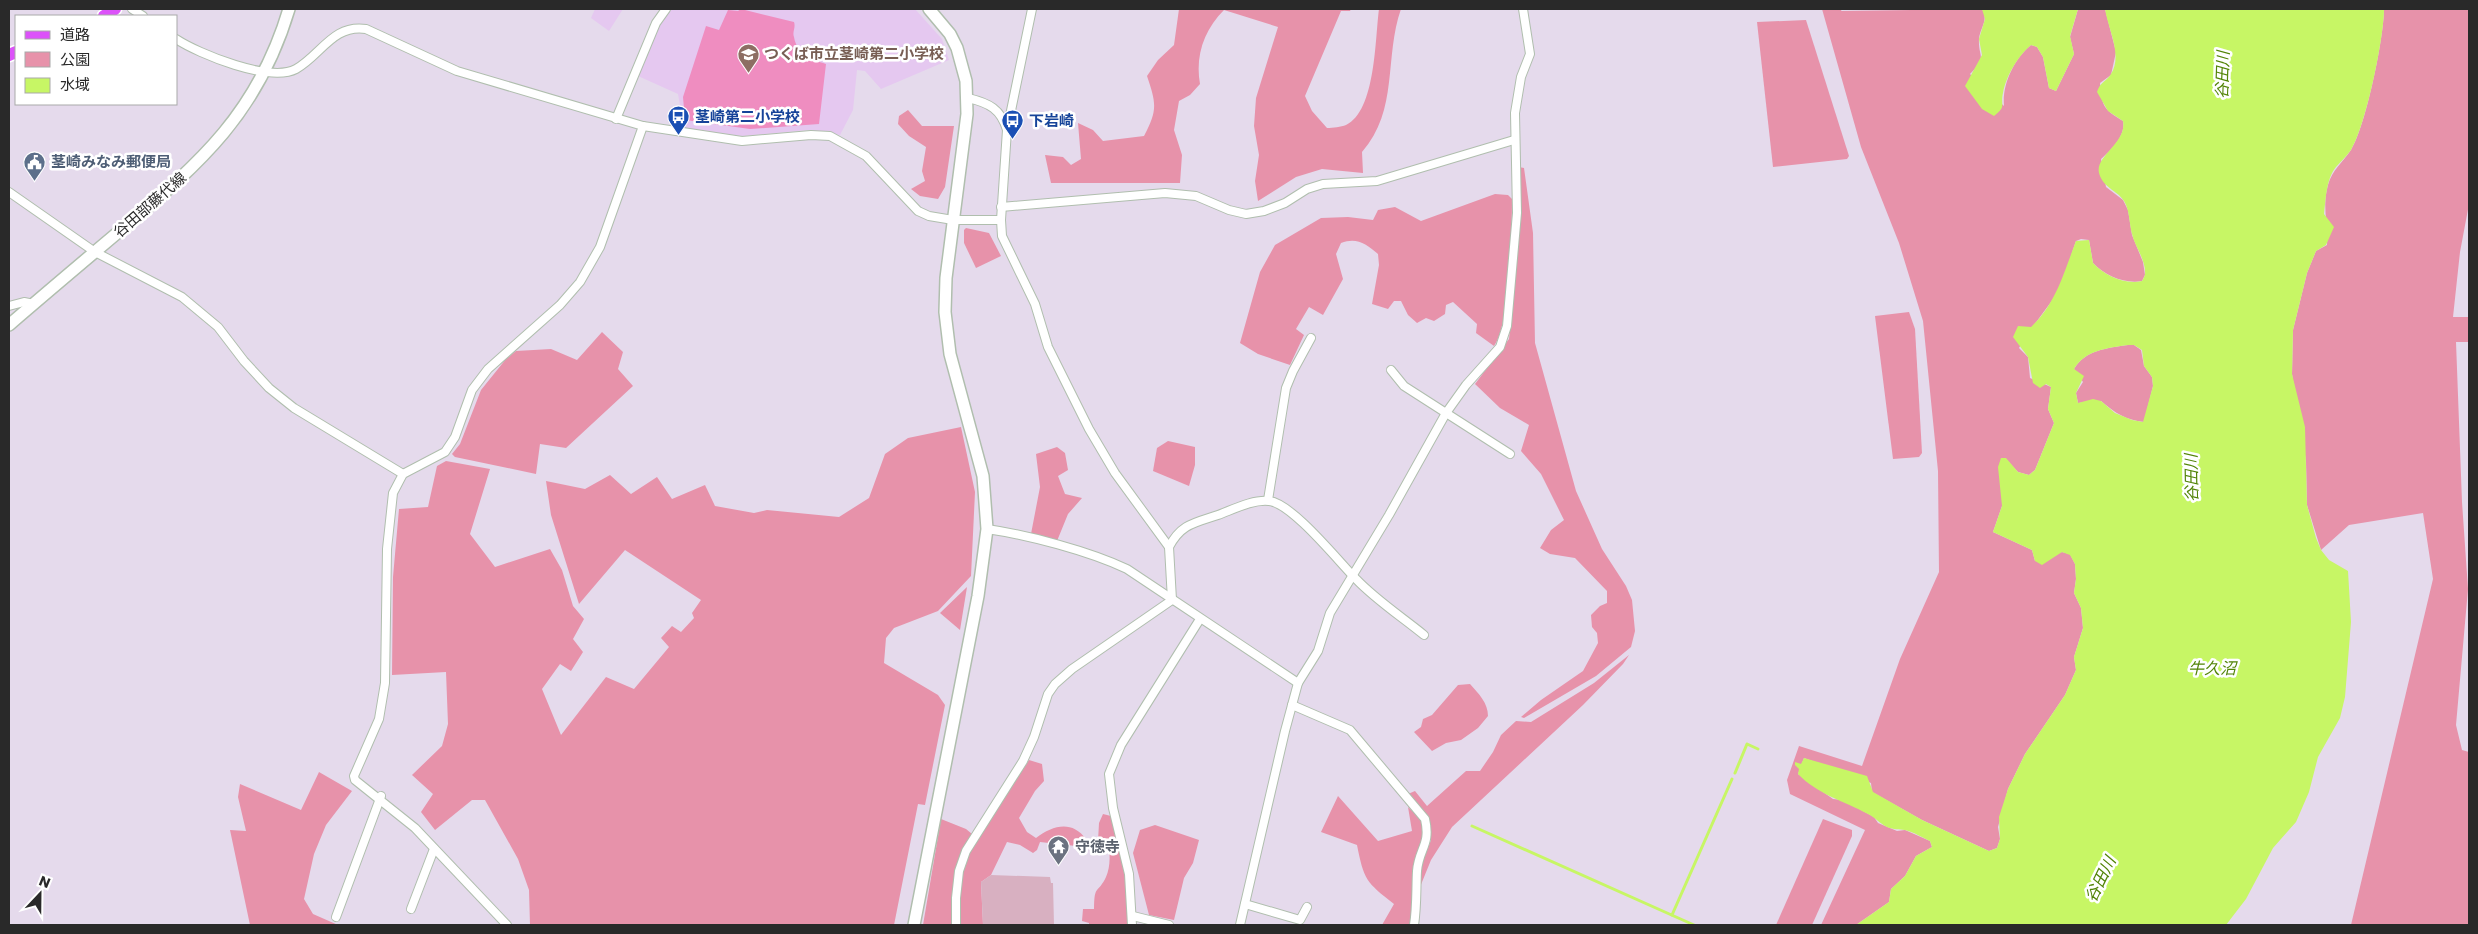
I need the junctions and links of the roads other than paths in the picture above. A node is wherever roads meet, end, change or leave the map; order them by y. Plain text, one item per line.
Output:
1 (289, 9) edge
2 (666, 9) edge
3 (929, 9) edge
4 (1032, 9) edge
5 (1523, 9) edge
6 (178, 40) edge
7 (264, 71) junction
8 (968, 98) junction
9 (616, 119) junction
10 (643, 126) junction
11 (1007, 130) junction
12 (1514, 140) junction
13 (9, 192) edge
14 (1001, 207) junction
15 (953, 220) junction
16 (1000, 220) junction
17 (95, 252) junction
18 (34, 304) junction
19 (9, 306) edge
20 (9, 325) edge
21 (1311, 338) dead end
22 (1392, 370) dead end
23 (1446, 413) junction
24 (1510, 454) dead end
25 (403, 474) junction
26 (1268, 500) junction
27 (987, 529) junction
28 (1169, 547) junction
29 (1353, 575) junction
30 (1172, 600) junction
31 (1200, 619) junction
32 (1424, 635) dead end
33 (1298, 683) junction
34 (1292, 705) junction
35 (381, 797) junction
36 (434, 849) junction
37 (1245, 904) junction
38 (1307, 907) dead end
39 (411, 909) dead end
40 (1133, 916) junction
41 (336, 917) dead end
42 (506, 925) edge
43 (914, 925) edge
44 (956, 925) edge
45 (1132, 925) edge
46 (1169, 925) edge
47 (1240, 925) edge
48 (1414, 925) edge

1 - 7 street, 谷田部藤代線
2 - 9 street
3 - 8 street
4 - 11 street
5 - 12 street
6 - 7 street
7 - 9 street
7 - 17 street, 谷田部藤代線
8 - 11 street
8 - 15 street
9 - 10 street
10 - 15 street
10 - 25 street
11 - 14 street
12 - 14 street
12 - 23 street
13 - 17 street
14 - 16 street
15 - 16 street
15 - 27 street
16 - 28 street
17 - 18 street, 谷田部藤代線
17 - 25 street
18 - 19 street
18 - 20 street, 谷田部藤代線
21 - 26 street
22 - 23 street
23 - 24 street
23 - 29 street
25 - 35 street
26 - 28 street
26 - 29 street
27 - 30 street
27 - 43 street
28 - 30 street
29 - 32 street
29 - 33 street
30 - 31 street
30 - 44 street
31 - 33 street
31 - 40 street
33 - 34 street
34 - 37 street
34 - 48 street
35 - 36 street
35 - 41 street
36 - 39 street
36 - 42 street
37 - 38 street
37 - 47 street
40 - 45 street
40 - 46 street

